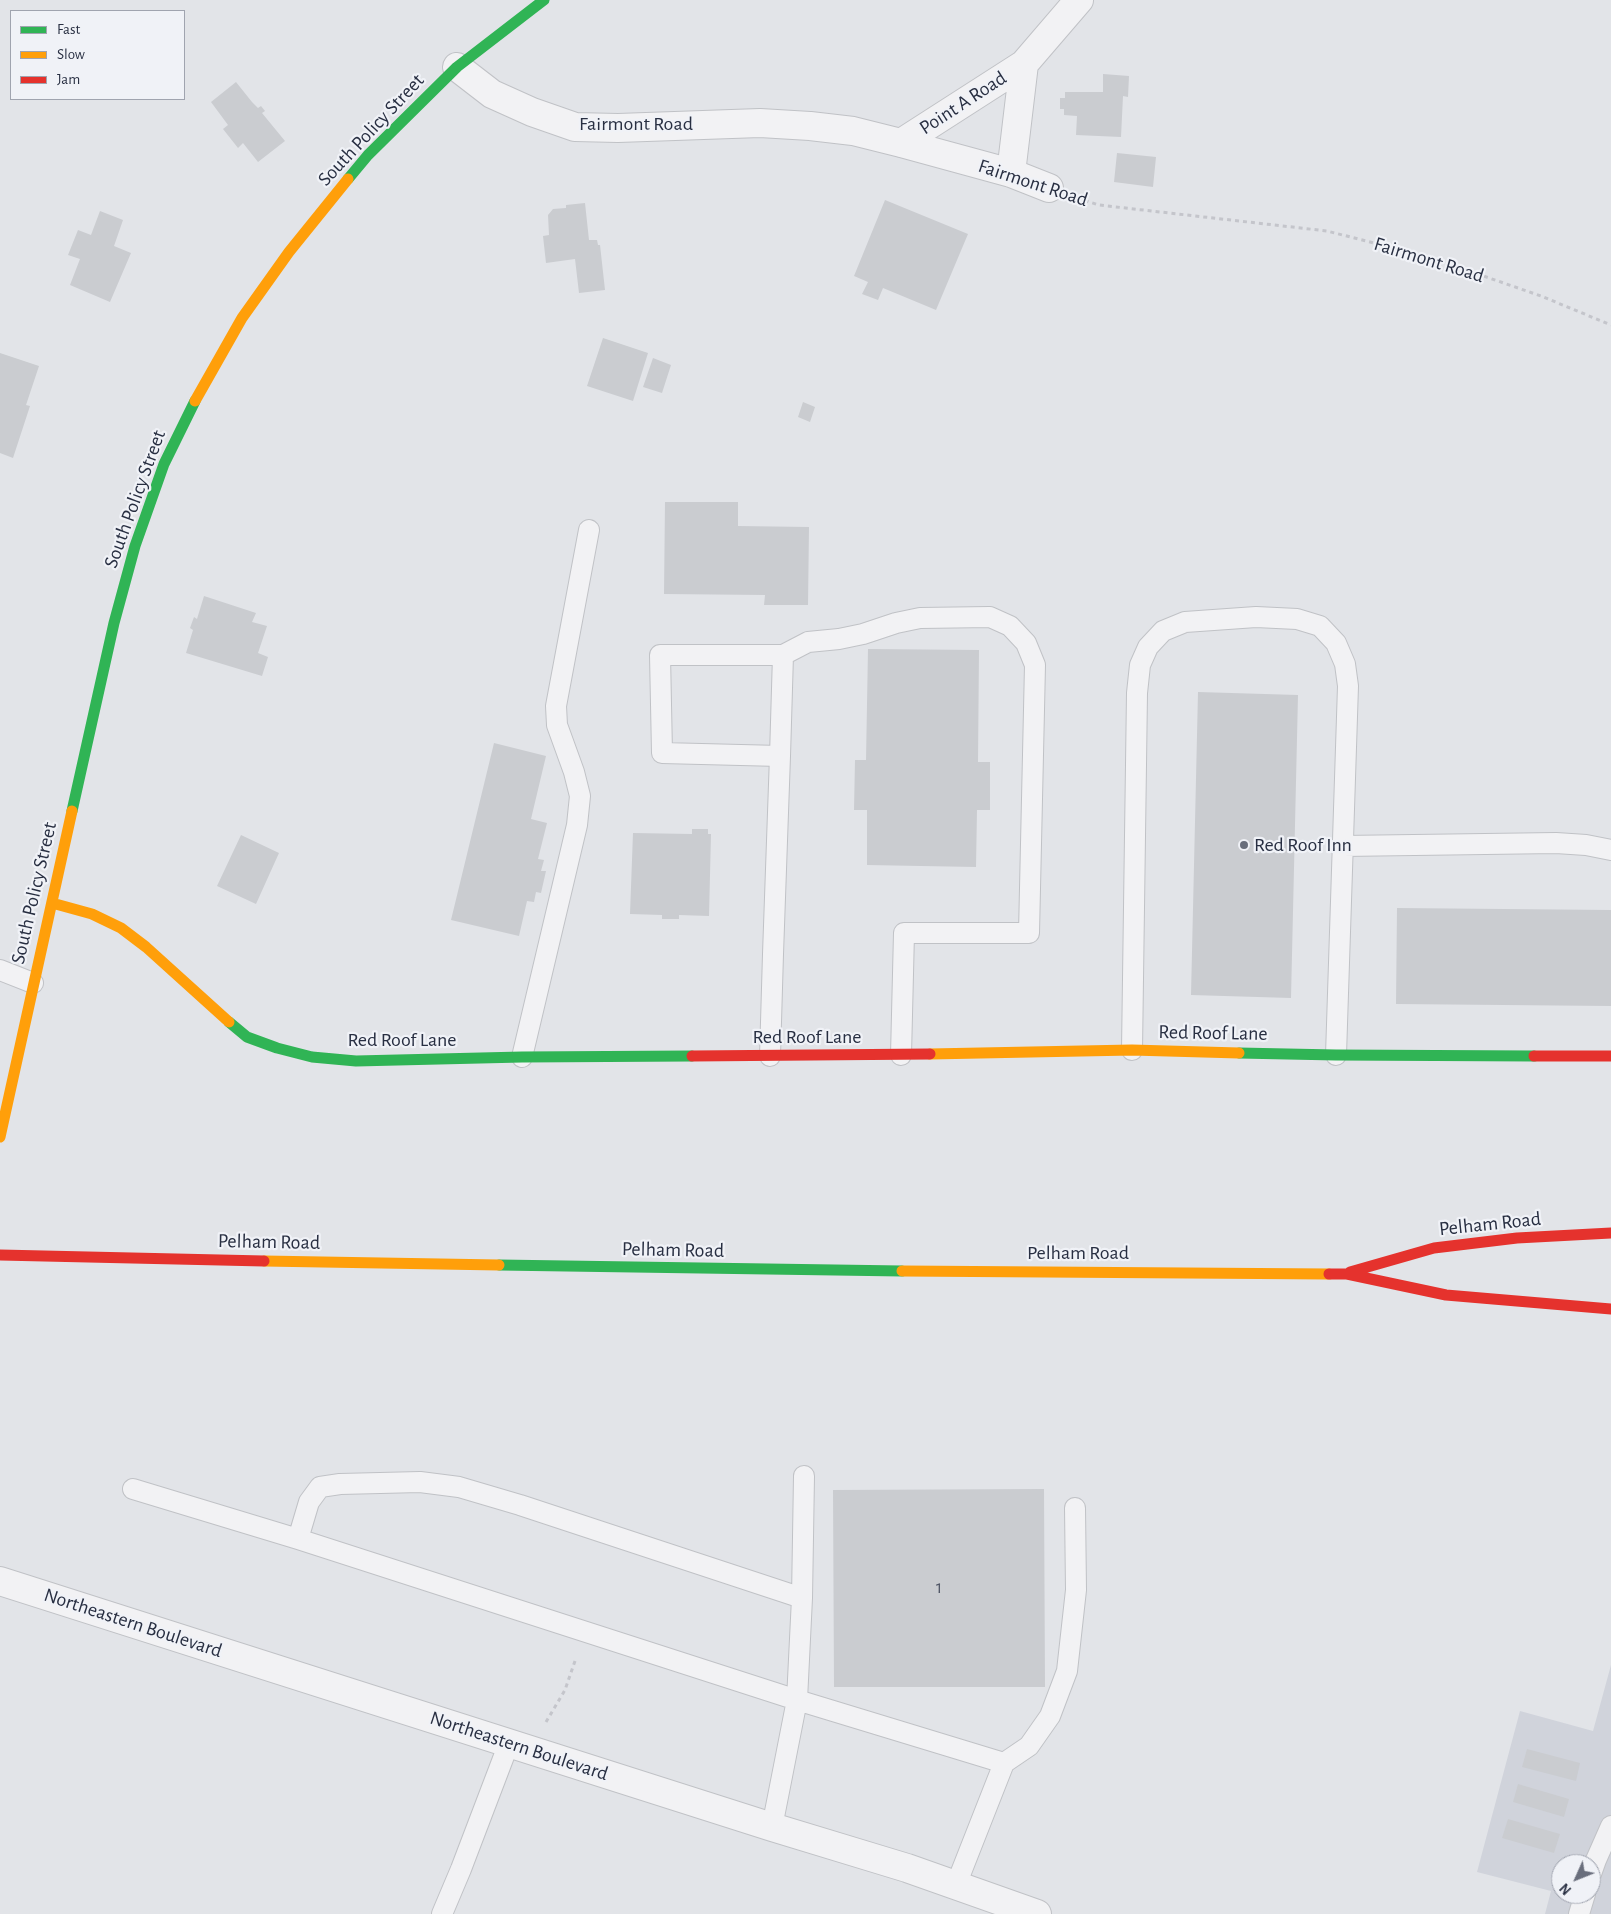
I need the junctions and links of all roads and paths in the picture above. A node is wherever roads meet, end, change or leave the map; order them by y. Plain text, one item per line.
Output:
1 (544, 0) edge
2 (1079, 0) edge
3 (1024, 64) junction
4 (457, 67) junction
5 (901, 143) junction
6 (1011, 173) junction
7 (1049, 188) joint
8 (1611, 325) edge
9 (588, 530) dead end
10 (783, 655) junction
11 (780, 756) junction
12 (1343, 846) junction
13 (1611, 850) edge
14 (52, 903) junction
15 (0, 970) edge
16 (33, 982) junction
17 (1132, 1050) junction
18 (901, 1055) junction
19 (1336, 1055) junction
20 (770, 1056) junction
21 (1611, 1056) edge
22 (522, 1057) junction
23 (0, 1137) edge
24 (1611, 1233) edge
25 (0, 1255) edge
26 (1346, 1274) junction
27 (1611, 1309) edge
28 (804, 1476) dead end
29 (133, 1489) dead end
30 (1075, 1508) dead end
31 (298, 1539) junction
32 (0, 1581) edge
33 (802, 1598) junction
34 (565, 1690) dead end
35 (797, 1700) junction
36 (545, 1723) dead end
37 (509, 1743) junction
38 (1004, 1762) junction
39 (1611, 1826) edge
40 (772, 1827) junction
41 (1599, 1854) edge
42 (956, 1885) junction
43 (442, 1914) edge
44 (1037, 1914) edge

1 - 4 street, South Policy Street
2 - 3 street, Point A Road
3 - 5 street, Point A Road
3 - 6 street, Point A Road
4 - 5 street, Fairmont Road
4 - 14 street, South Policy Street
5 - 6 street, Fairmont Road
6 - 7 street, Fairmont Road
7 - 8 path, Fairmont Road
9 - 22 lane
10 - 11 lane
10 - 11 lane
10 - 18 lane
11 - 20 lane
12 - 13 lane
12 - 17 lane
12 - 19 lane
14 - 16 street, South Policy Street
14 - 22 street, Red Roof Lane
15 - 16 lane
16 - 23 street, South Policy Street
17 - 18 street, Red Roof Lane
17 - 19 street, Red Roof Lane
18 - 20 street, Red Roof Lane
19 - 21 street, Red Roof Lane
20 - 22 street, Red Roof Lane
24 - 26 street, Pelham Road
25 - 26 street, Pelham Road
26 - 27 street, Pelham Road
28 - 33 lane
29 - 31 lane
30 - 38 lane
31 - 33 lane
31 - 35 lane
32 - 37 street, Northeastern Boulevard
33 - 35 lane
34 - 36 path
35 - 38 lane
35 - 40 lane
37 - 40 street, Northeastern Boulevard
37 - 43 lane
38 - 42 lane
39 - 41 lane
40 - 42 street, Northeastern Boulevard
42 - 44 street, Northeastern Boulevard

